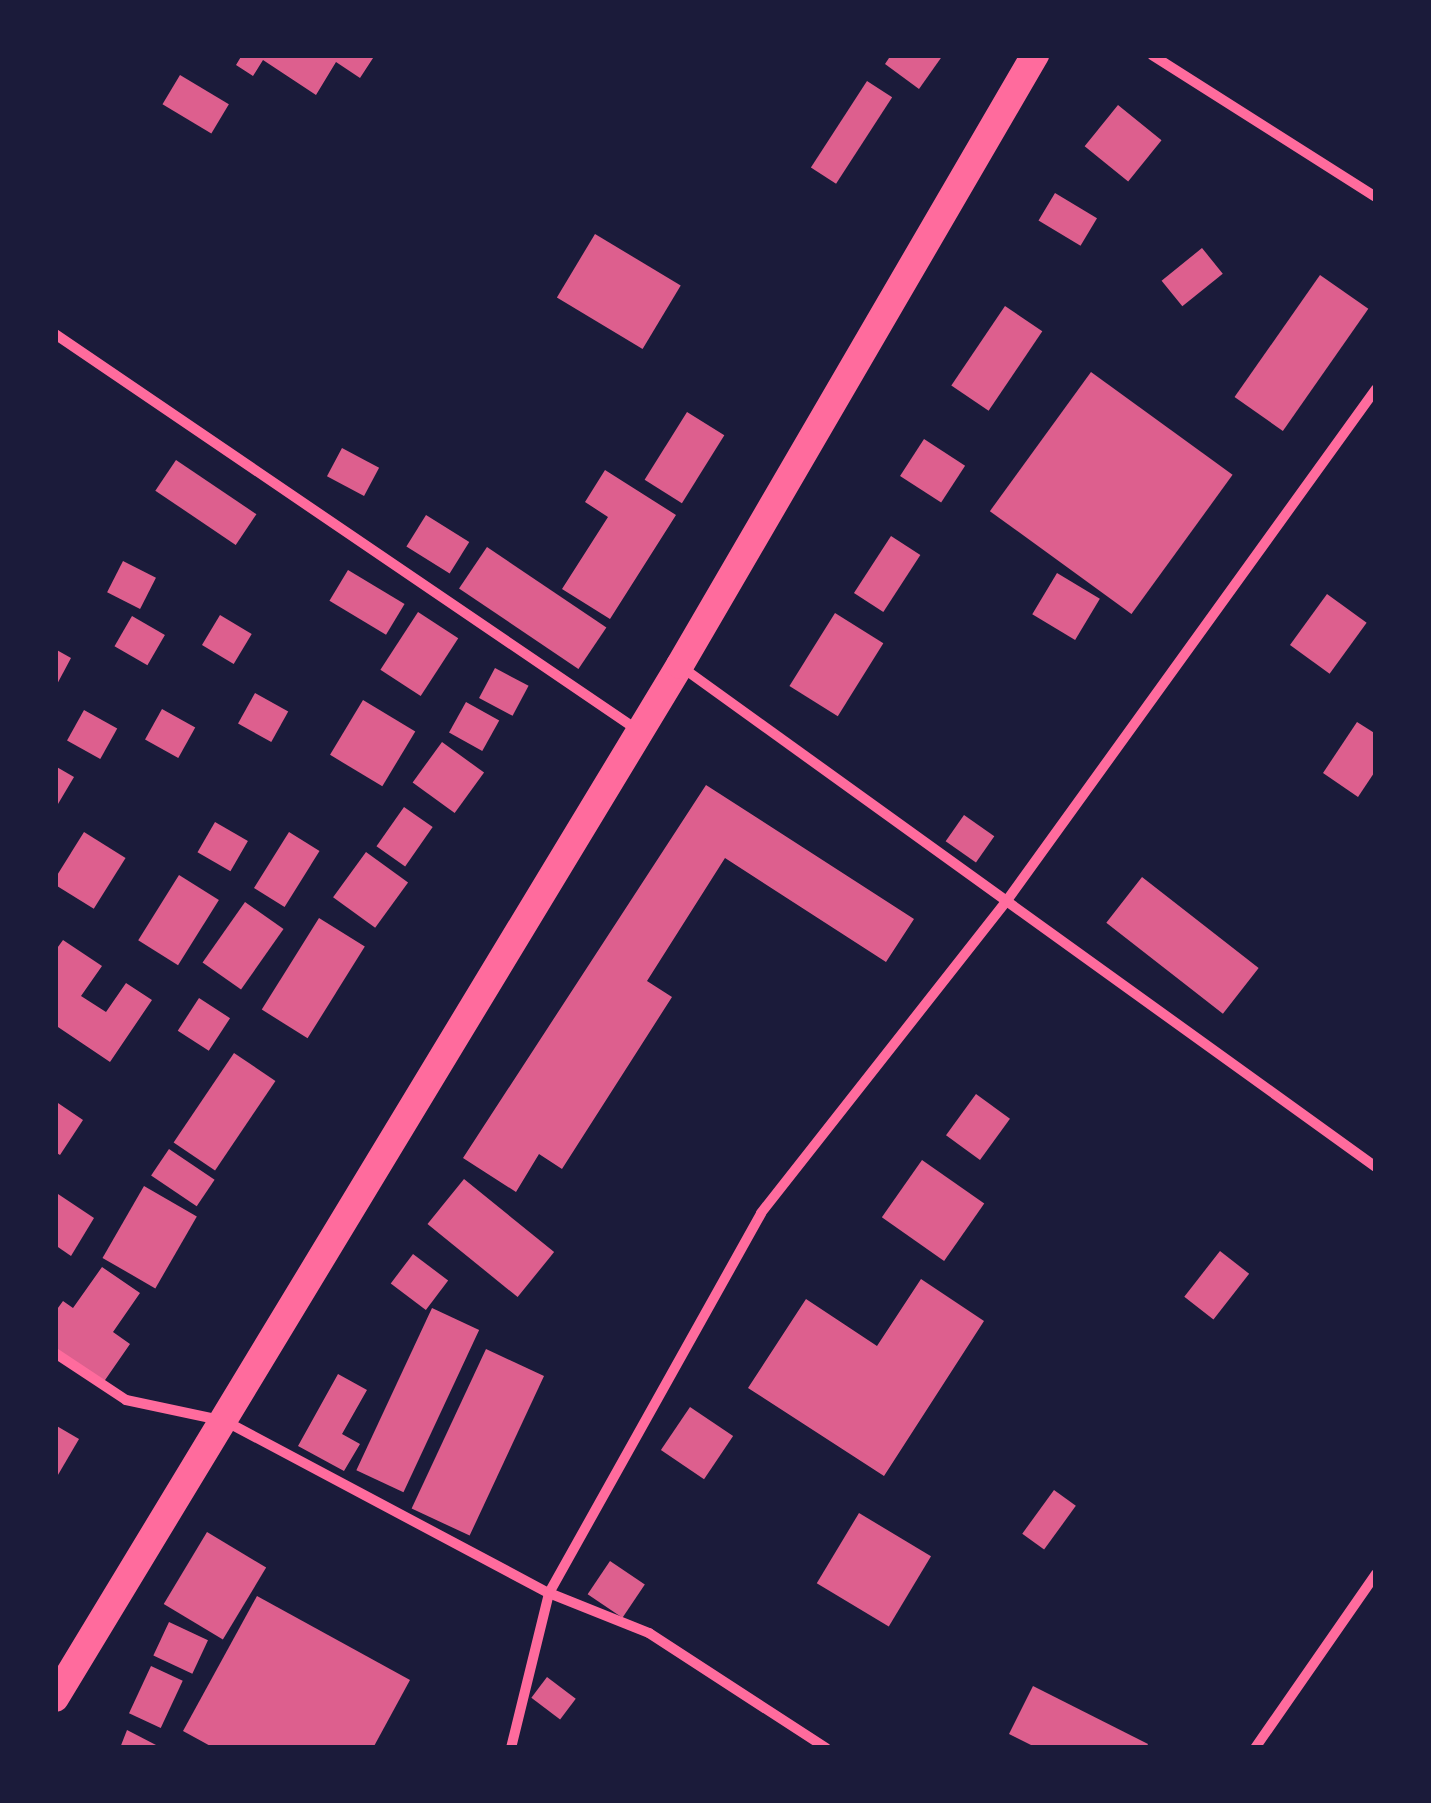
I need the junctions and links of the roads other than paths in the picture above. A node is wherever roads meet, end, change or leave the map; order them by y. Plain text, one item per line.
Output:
1 (1035, 55) edge
2 (1152, 55) edge
3 (1376, 197) edge
4 (55, 334) edge
5 (1376, 389) edge
6 (680, 665) junction
7 (636, 729) junction
8 (1008, 899) junction
9 (1376, 1167) edge
10 (55, 1353) edge
11 (225, 1422) junction
12 (1376, 1574) edge
13 (550, 1593) junction
14 (55, 1698) edge
15 (511, 1748) edge
16 (826, 1748) edge
17 (1254, 1748) edge

1 - 6 highway
2 - 3 street
4 - 7 street
5 - 8 street
6 - 7 highway
6 - 8 street
7 - 11 highway
8 - 9 street
8 - 13 street
10 - 11 street
11 - 13 street
11 - 14 highway
12 - 17 street
13 - 15 street
13 - 16 street

